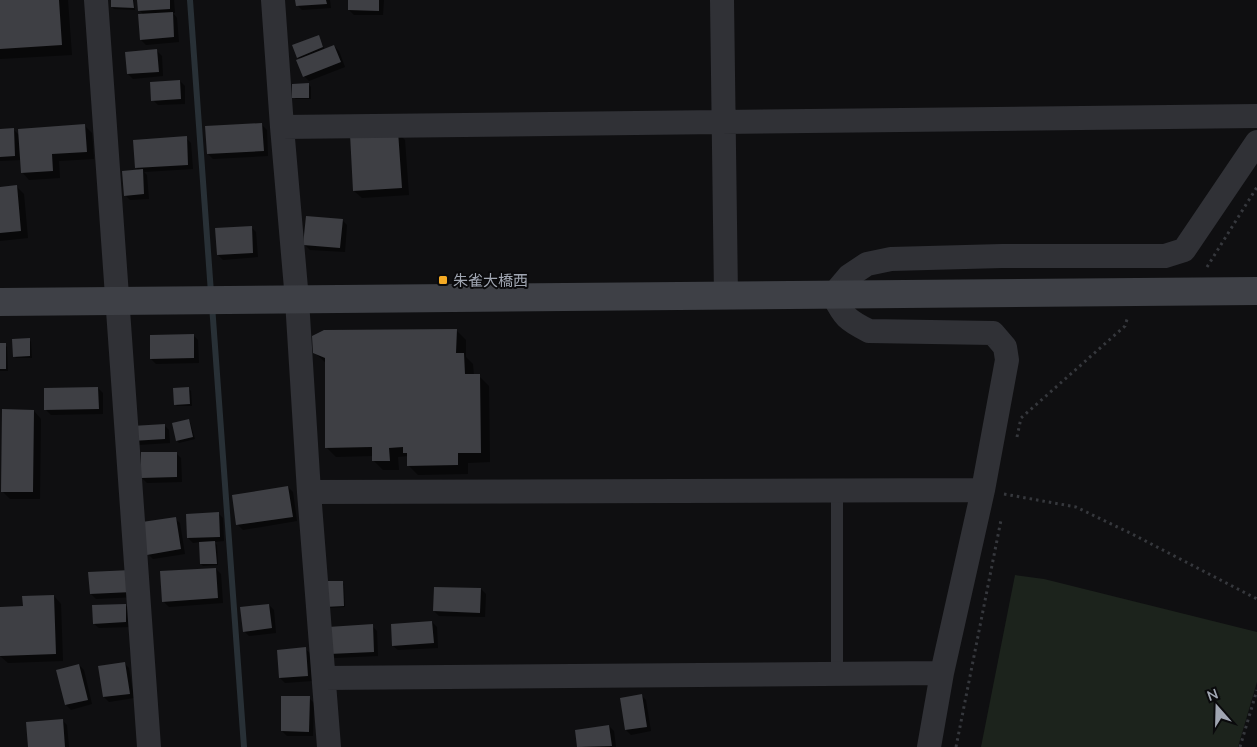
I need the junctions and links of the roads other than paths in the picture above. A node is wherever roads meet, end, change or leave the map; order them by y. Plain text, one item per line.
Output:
1 (96, 0) edge
2 (274, 0) edge
3 (722, 0) edge
4 (1257, 116) edge
5 (722, 122) junction
6 (282, 127) junction
7 (1257, 142) edge
8 (1257, 291) edge
9 (833, 295) junction
10 (726, 296) junction
11 (297, 300) junction
12 (118, 301) junction
13 (0, 302) edge
14 (837, 490) junction
15 (983, 490) junction
16 (309, 492) junction
17 (942, 673) junction
18 (837, 674) junction
19 (324, 678) junction
20 (149, 747) edge
21 (329, 747) edge
22 (929, 747) edge

1 - 12 street
2 - 6 street
3 - 5 street
4 - 5 street
5 - 6 street
5 - 10 street
6 - 11 street
7 - 9 street
8 - 9 street
9 - 10 street
9 - 15 street
10 - 11 street
11 - 12 street
11 - 16 street
12 - 13 street
12 - 20 street
14 - 15 street
14 - 16 street
14 - 18 lane
15 - 17 street
16 - 19 street
17 - 18 street
17 - 22 street
18 - 19 street
19 - 21 street

